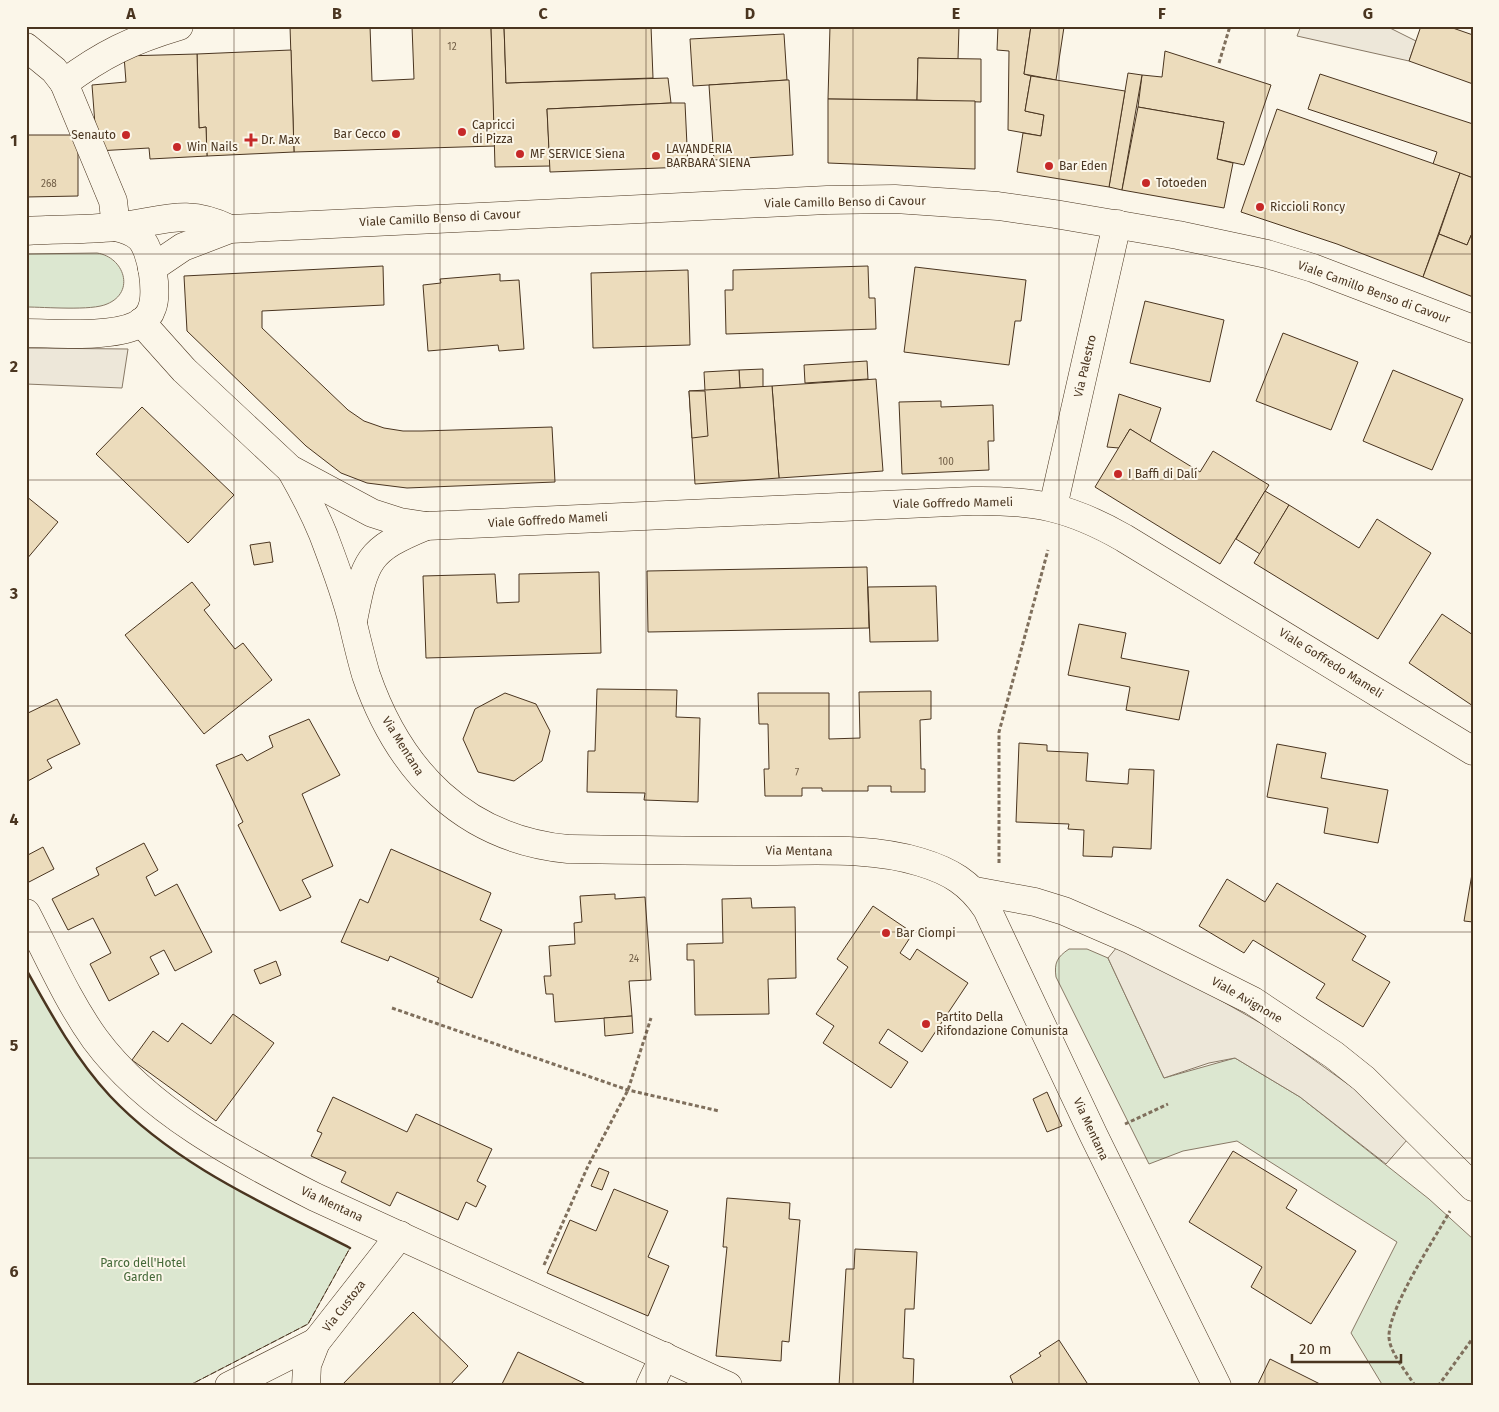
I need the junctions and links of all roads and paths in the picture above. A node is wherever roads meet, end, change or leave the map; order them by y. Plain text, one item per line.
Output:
1 (179, 26) edge
2 (1230, 26) edge
3 (26, 47) edge
4 (1218, 63) dead end
5 (64, 83) junction
6 (1117, 224) junction
7 (116, 227) junction
8 (230, 228) junction
9 (26, 230) edge
10 (152, 268) junction
11 (142, 322) junction
12 (1473, 329) edge
13 (26, 334) edge
14 (290, 469) junction
15 (1053, 507) junction
16 (426, 526) junction
17 (1048, 550) dead end
18 (353, 622) junction
19 (1473, 751) edge
20 (999, 863) dead end
21 (976, 891) junction
22 (26, 913) edge
23 (392, 1008) dead end
24 (651, 1018) dead end
25 (628, 1090) junction
26 (1168, 1104) dead end
27 (719, 1111) dead end
28 (1125, 1124) dead end
29 (1473, 1187) edge
30 (1450, 1211) dead end
31 (400, 1235) junction
32 (530, 1296) junction
33 (1473, 1338) edge
34 (316, 1342) junction
35 (664, 1356) junction
36 (229, 1386) edge
37 (306, 1386) edge
38 (650, 1386) edge
39 (728, 1386) edge
40 (1217, 1386) edge
41 (1415, 1386) edge
42 (1438, 1386) edge

1 - 5 street
2 - 4 path
3 - 5 street
5 - 7 street
6 - 8 street, Viale Camillo Benso di Cavour
6 - 12 street, Viale Camillo Benso di Cavour
6 - 15 street, Via Palestro
7 - 8 street, Viale Camillo Benso di Cavour
7 - 9 street, Viale Camillo Benso di Cavour
7 - 10 street, Viale Camillo Benso di Cavour
8 - 10 street, Viale Camillo Benso di Cavour
10 - 11 street, Viale Camillo Benso di Cavour
11 - 13 street
11 - 14 street, Viale Goffredo Mameli
14 - 16 street, Viale Goffredo Mameli
14 - 18 street, Via Mentana
15 - 16 street, Viale Goffredo Mameli
15 - 19 street, Viale Goffredo Mameli
16 - 18 street, Viale Goffredo Mameli
17 - 20 path
18 - 21 street, Via Mentana
21 - 29 street, Viale Avignone
21 - 40 street, Via Mentana
22 - 31 street, Via Mentana
23 - 25 path
24 - 25 path
25 - 27 path
25 - 32 path
26 - 28 path
30 - 41 path
31 - 32 street, Via Mentana
31 - 34 street, Via Custoza
32 - 35 street, Via Mentana
33 - 42 path
34 - 36 street
34 - 37 street, Via Custoza
35 - 38 street
35 - 39 street, Via Mentana

